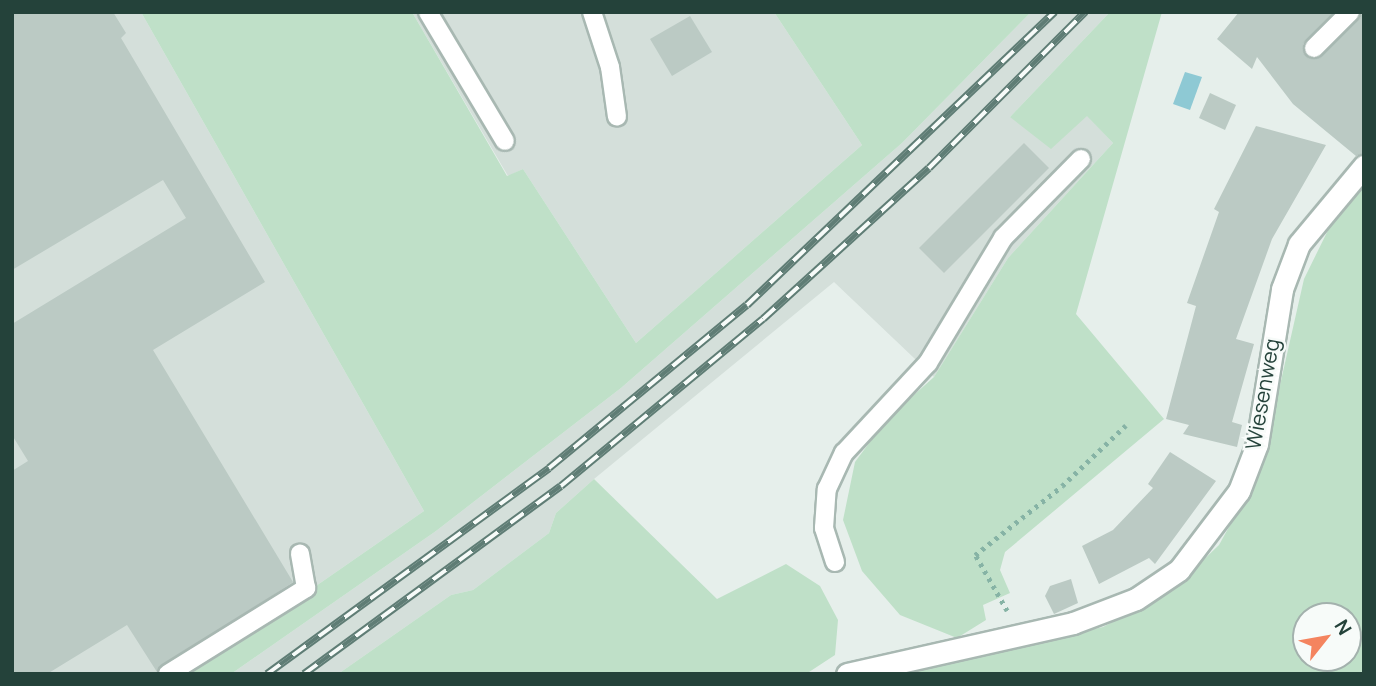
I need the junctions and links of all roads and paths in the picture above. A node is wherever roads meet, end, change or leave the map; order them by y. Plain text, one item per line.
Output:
1 (428, 12) edge
2 (592, 12) edge
3 (1350, 12) edge
4 (1314, 48) dead end
5 (617, 117) dead end
6 (505, 141) dead end
7 (1081, 159) dead end
8 (1364, 166) edge
9 (1125, 425) dead end
10 (300, 554) dead end
11 (835, 562) dead end
12 (1021, 633) junction
13 (168, 674) edge
14 (847, 674) edge

1 - 6 lane
2 - 5 lane
3 - 4 lane
7 - 11 lane
8 - 12 street, Wiesenweg
9 - 12 path
10 - 13 lane
12 - 14 street, Wiesenweg

